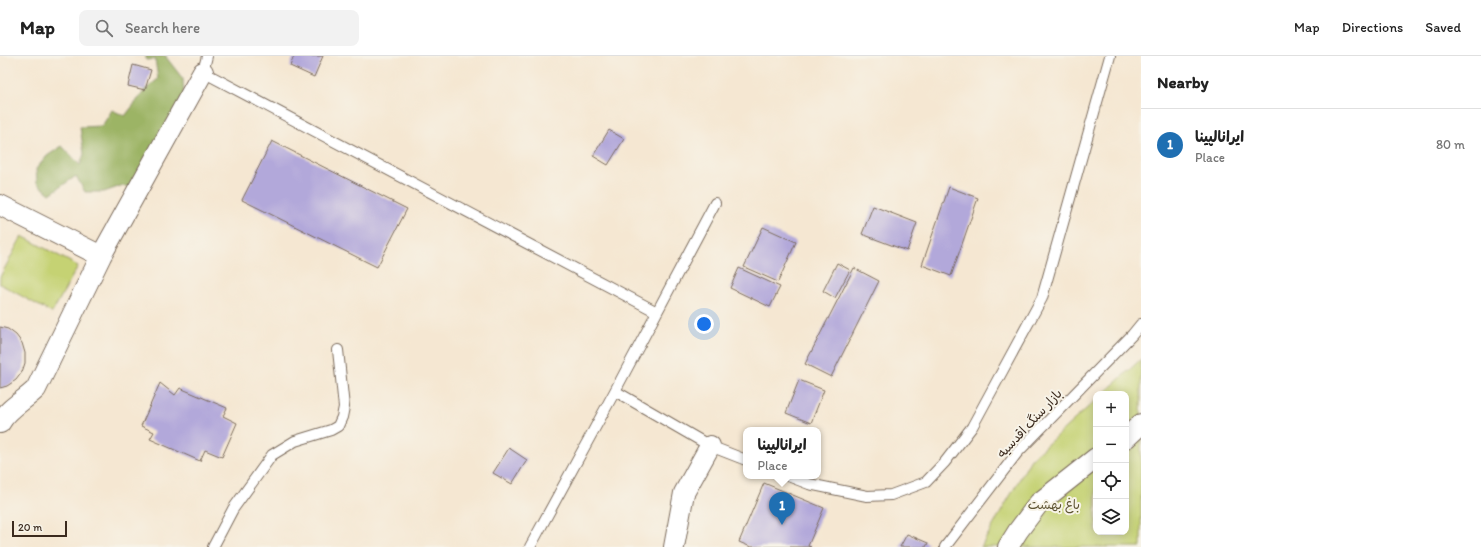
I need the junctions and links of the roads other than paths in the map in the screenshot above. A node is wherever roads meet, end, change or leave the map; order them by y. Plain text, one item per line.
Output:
1 (1110, 56) edge
2 (205, 64) edge
3 (715, 203) dead end
4 (0, 204) edge
5 (101, 256) junction
6 (657, 312) junction
7 (1141, 324) edge
8 (338, 350) dead end
9 (615, 391) junction
10 (0, 423) edge
11 (1141, 424) edge
12 (1129, 435) edge
13 (710, 446) junction
14 (743, 459) edge
15 (1093, 460) edge
16 (796, 479) edge
17 (213, 547) edge
18 (530, 547) edge
19 (674, 547) edge
20 (945, 547) edge
21 (1008, 547) edge

1 - 16 lane
2 - 5 street
2 - 6 lane
3 - 6 lane
4 - 5 street
5 - 10 street
6 - 9 lane
7 - 20 lane, بازار سنگ اقدسیه
8 - 17 lane
9 - 13 lane
9 - 18 lane
11 - 12 street
13 - 14 lane
13 - 19 street
15 - 21 street

